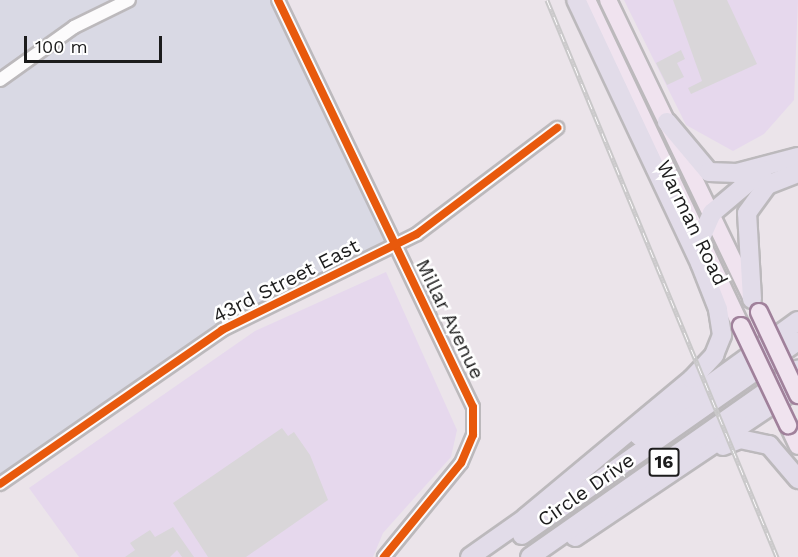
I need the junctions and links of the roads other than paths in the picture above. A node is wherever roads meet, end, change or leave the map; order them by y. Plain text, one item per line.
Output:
1 (129, 0) edge
2 (278, 0) edge
3 (576, 0) edge
4 (587, 0) edge
5 (608, 0) edge
6 (0, 80) edge
7 (667, 122) junction
8 (557, 128) dead end
9 (791, 158) edge
10 (798, 173) edge
11 (712, 213) junction
12 (700, 240) junction
13 (394, 245) junction
14 (755, 305) junction
15 (798, 314) edge
16 (798, 321) edge
17 (798, 341) edge
18 (798, 369) edge
19 (798, 387) edge
20 (798, 395) edge
21 (689, 400) junction
22 (798, 446) edge
23 (687, 464) junction
24 (798, 479) edge
25 (0, 484) edge
26 (525, 518) junction
27 (391, 543) junction
28 (384, 557) edge
29 (397, 557) edge
30 (470, 557) edge
31 (491, 557) edge
32 (530, 557) edge
33 (539, 557) edge

1 - 6 street
2 - 13 street, Millar Avenue
3 - 26 highway
4 - 12 main road, Warman Road
5 - 7 main road, Warman Road
7 - 9 highway
7 - 11 main road, Warman Road
8 - 13 street, 43rd Street East
9 - 11 highway
10 - 14 highway
11 - 12 highway
11 - 14 main road, Warman Road
12 - 22 main road, Warman Road, bridge
13 - 25 street, 43rd Street East
13 - 27 street, Millar Avenue
14 - 20 main road, Warman Road, bridge
15 - 21 highway
16 - 21 highway
17 - 31 highway, Circle Drive / 16
18 - 32 highway, Circle Drive / 16
19 - 23 highway
21 - 26 highway
23 - 24 highway
23 - 33 highway
26 - 30 highway
27 - 28 street, Millar Avenue
27 - 29 street

